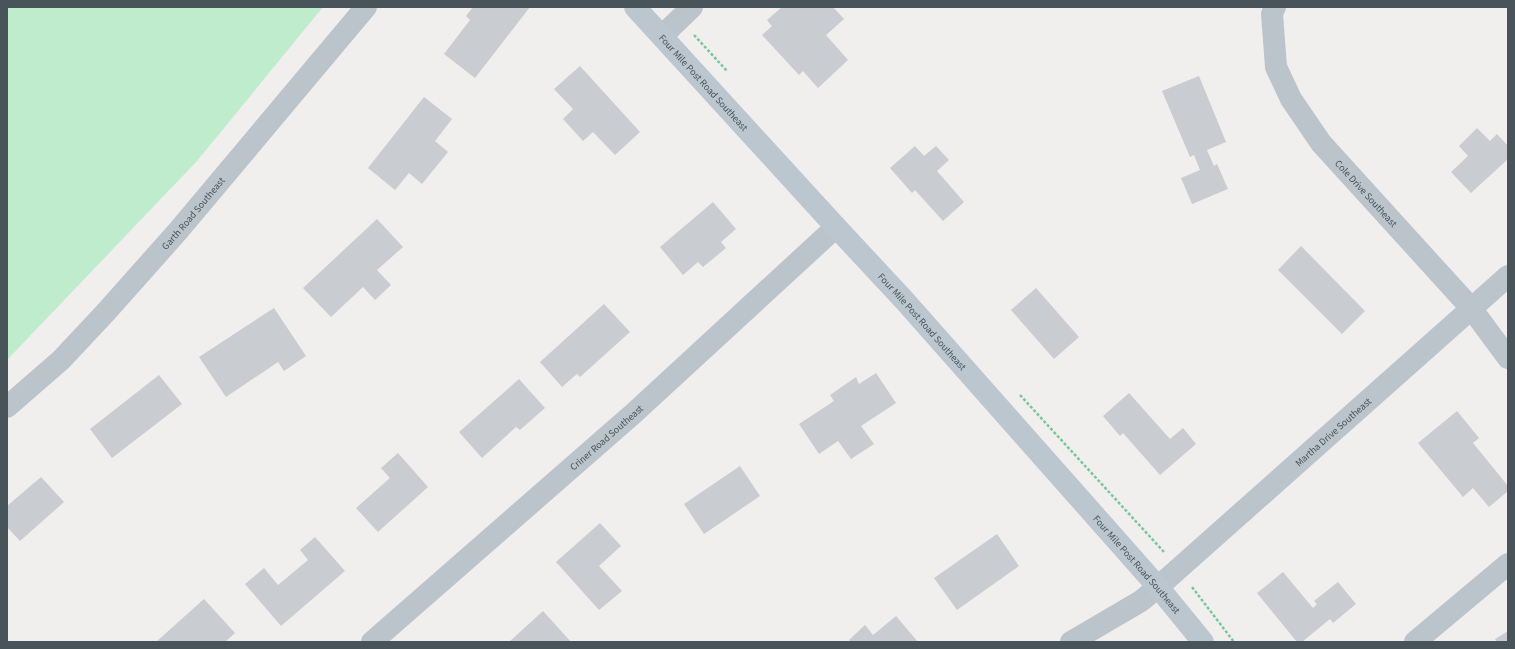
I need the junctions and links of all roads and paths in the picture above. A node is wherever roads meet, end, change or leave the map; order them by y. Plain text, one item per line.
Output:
1 (366, 7) edge
2 (635, 7) edge
3 (692, 7) edge
4 (1275, 7) edge
5 (662, 36) junction
6 (836, 228) junction
7 (1508, 276) edge
8 (1471, 308) junction
9 (1508, 358) edge
10 (7, 407) edge
11 (1508, 564) edge
12 (1158, 587) junction
13 (372, 642) edge
14 (1070, 642) edge
15 (1203, 642) edge
16 (1416, 642) edge

1 - 10 street, Garth Road Southeast
2 - 5 main road, Four Mile Post Road Southeast
3 - 5 street
4 - 8 street, Cole Drive Southeast
5 - 6 main road, Four Mile Post Road Southeast
6 - 12 main road, Four Mile Post Road Southeast
6 - 13 street, Criner Road Southeast
7 - 8 street, Martha Drive Southeast
8 - 9 street, Cole Drive Southeast
8 - 12 street, Martha Drive Southeast
11 - 16 street
12 - 14 street, Martha Drive Southeast
12 - 15 main road, Four Mile Post Road Southeast

